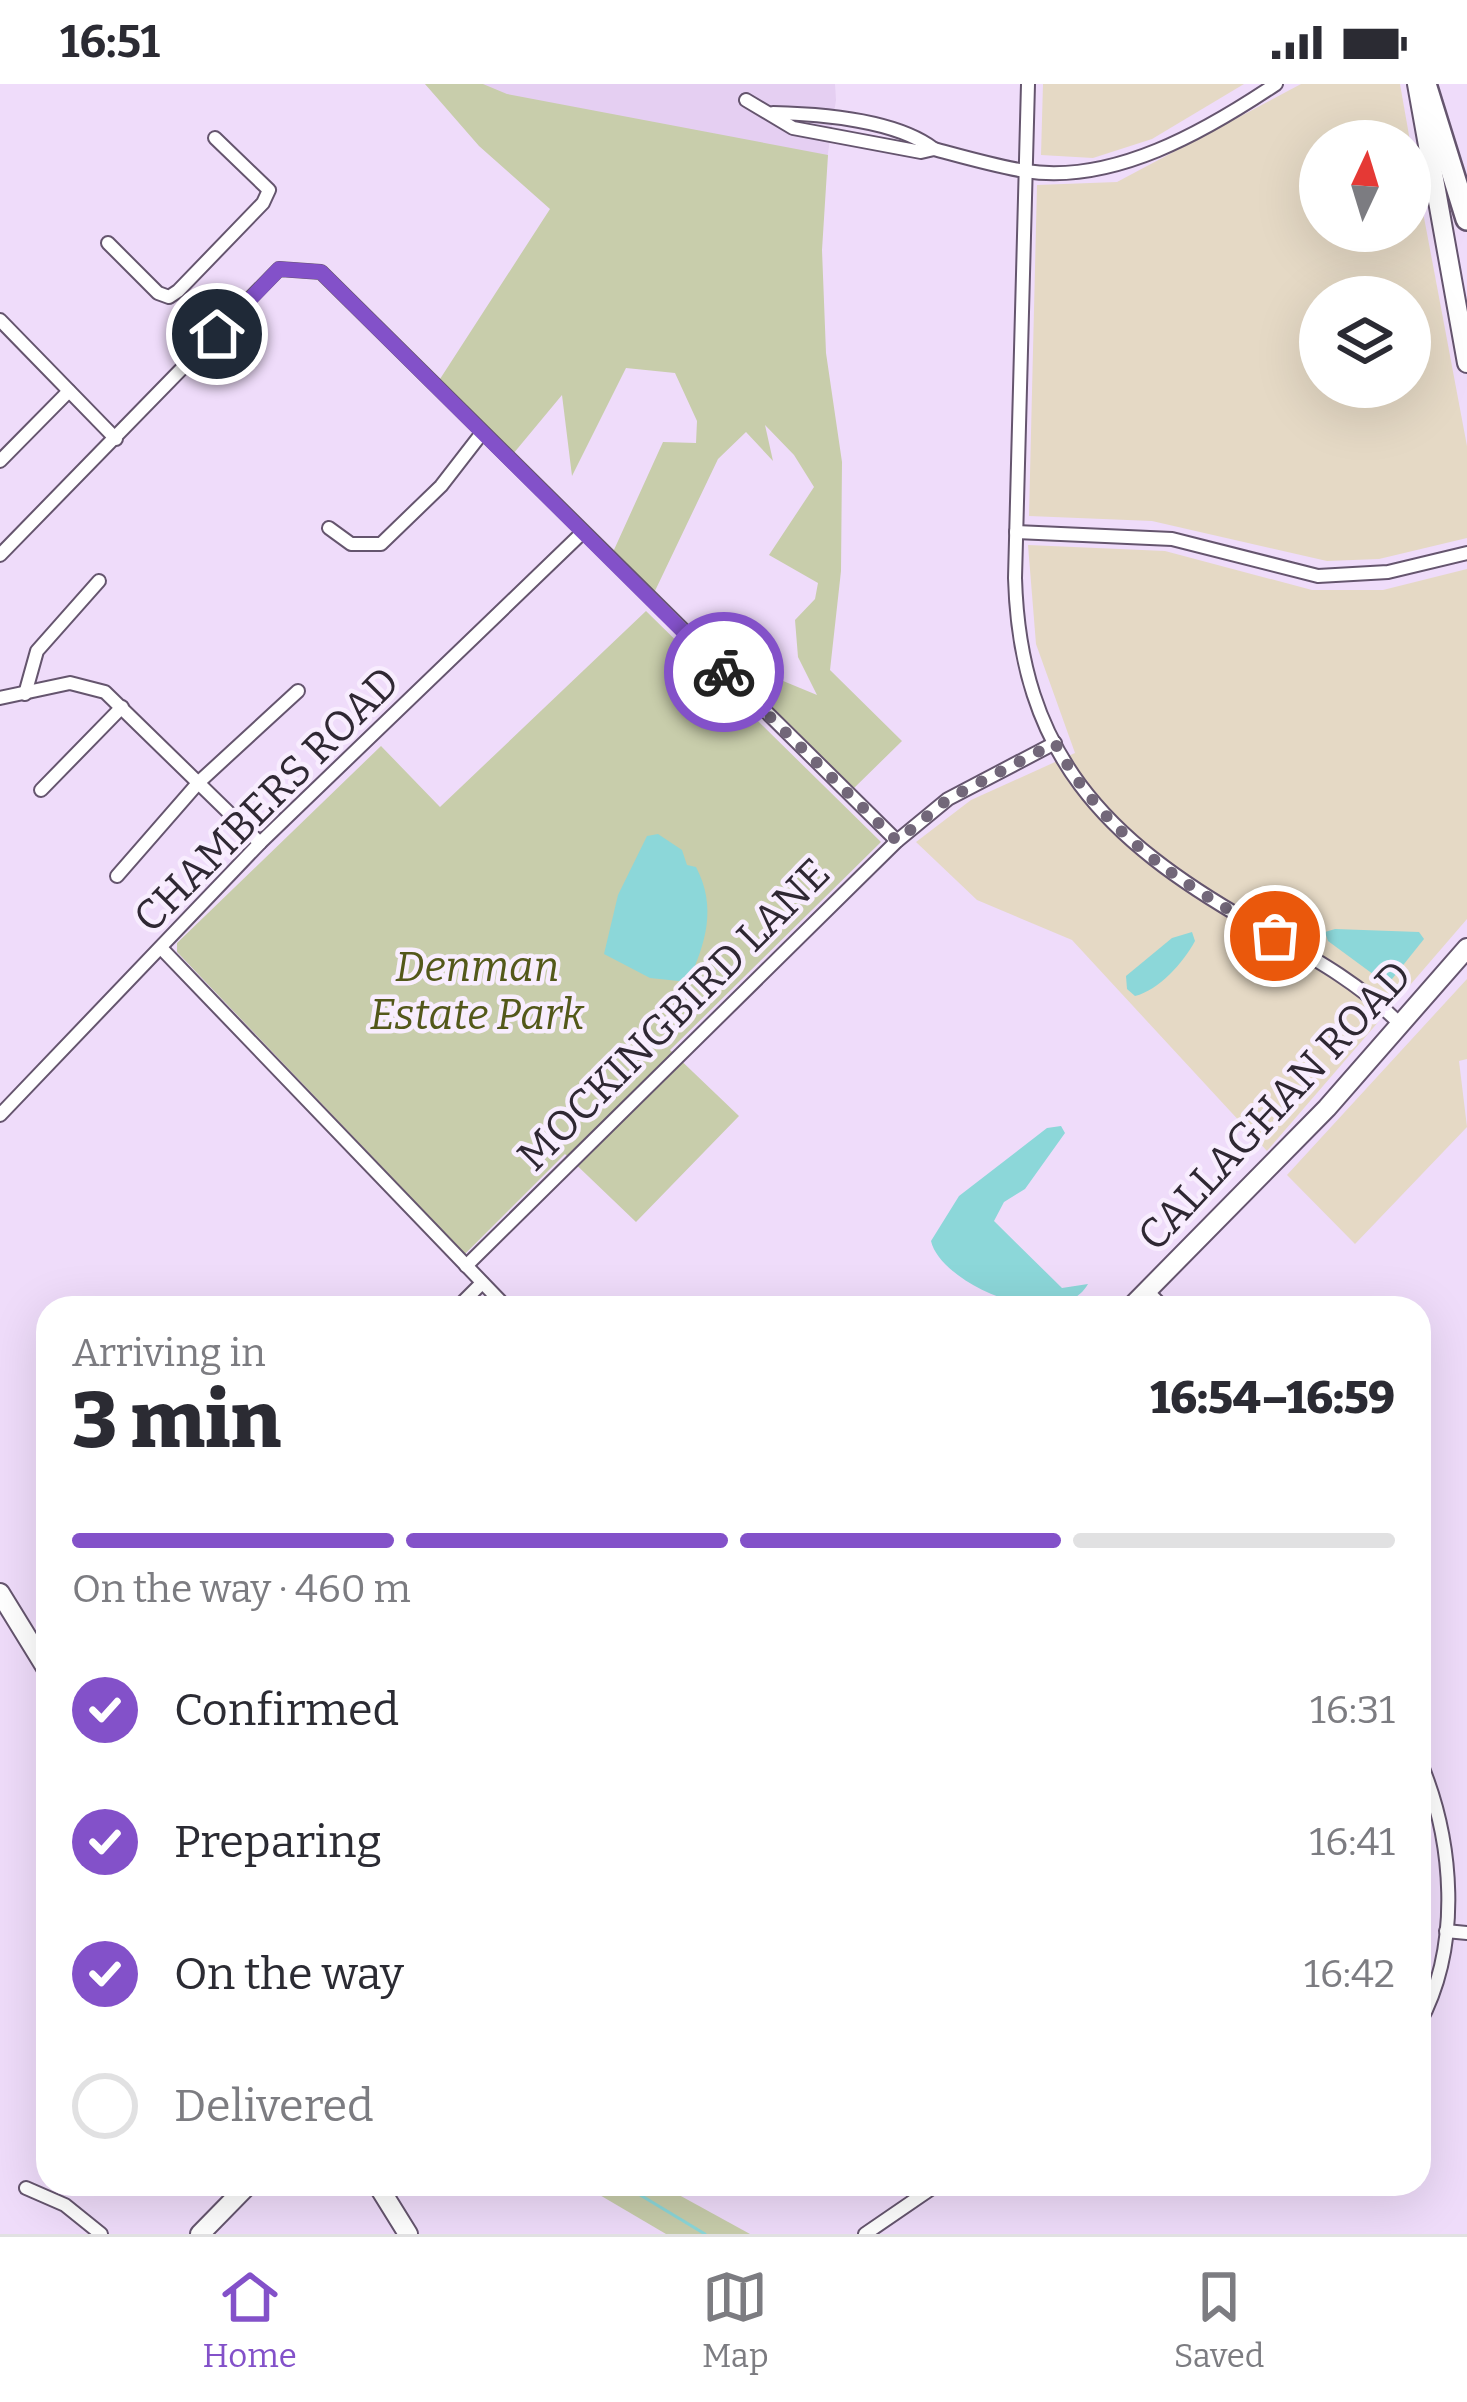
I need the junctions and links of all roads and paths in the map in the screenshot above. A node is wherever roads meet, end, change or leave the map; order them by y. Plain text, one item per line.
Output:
1 (1028, 84) edge
2 (1276, 84) edge
3 (1421, 84) edge
4 (746, 100) dead end
5 (215, 138) dead end
6 (1027, 172) junction
7 (1467, 219) edge
8 (108, 242) dead end
9 (0, 320) edge
10 (1467, 363) edge
11 (69, 391) junction
12 (482, 433) junction
13 (116, 440) junction
14 (0, 461) edge
15 (329, 528) dead end
16 (1016, 532) junction
17 (582, 533) junction
18 (1467, 553) edge
19 (0, 555) edge
20 (99, 581) dead end
21 (298, 691) dead end
22 (25, 694) junction
23 (0, 698) edge
24 (122, 707) junction
25 (1055, 743) junction
26 (199, 782) junction
27 (41, 790) dead end
28 (897, 841) junction
29 (260, 843) junction
30 (117, 876) dead end
31 (1467, 948) edge
32 (162, 949) junction
33 (1401, 1025) junction
34 (0, 1115) edge
35 (466, 1265) junction
36 (482, 1283) junction
37 (1147, 1291) junction
38 (469, 1296) edge
39 (495, 1296) edge
40 (1142, 1296) edge
41 (1152, 1296) edge
42 (0, 1593) edge
43 (36, 1652) edge
44 (1431, 1796) edge
45 (1446, 1931) junction
46 (1467, 1934) edge
47 (1431, 1994) edge
48 (26, 2188) dead end
49 (36, 2192) edge
50 (46, 2196) edge
51 (237, 2196) edge
52 (384, 2196) edge
53 (920, 2196) edge
54 (101, 2234) edge
55 (200, 2234) edge
56 (408, 2234) edge
57 (865, 2234) edge

1 - 6 street
2 - 6 street
3 - 7 highway
3 - 10 main road
4 - 6 street
5 - 8 street
6 - 16 street
9 - 11 street
11 - 13 street
11 - 14 street
12 - 13 street
12 - 15 street
12 - 17 street
13 - 19 street
16 - 18 street
16 - 25 street
17 - 28 street
17 - 29 street, CHAMBERS ROAD
20 - 22 street
21 - 26 street
22 - 23 street
22 - 24 street
24 - 26 street
24 - 27 street
25 - 28 street, MOCKINGBIRD LANE
25 - 33 street
26 - 29 street
26 - 30 street
28 - 35 street, MOCKINGBIRD LANE
29 - 32 street, CHAMBERS ROAD
31 - 33 main road, CALLAGHAN ROAD
32 - 34 street, CHAMBERS ROAD
32 - 35 street
33 - 37 main road, CALLAGHAN ROAD
35 - 36 street
36 - 38 street
36 - 39 street
37 - 40 main road, CALLAGHAN ROAD
37 - 41 street
42 - 43 main road
44 - 45 street
45 - 46 street
45 - 47 street
48 - 49 street
50 - 54 street
51 - 55 main road
52 - 56 main road
53 - 57 street

